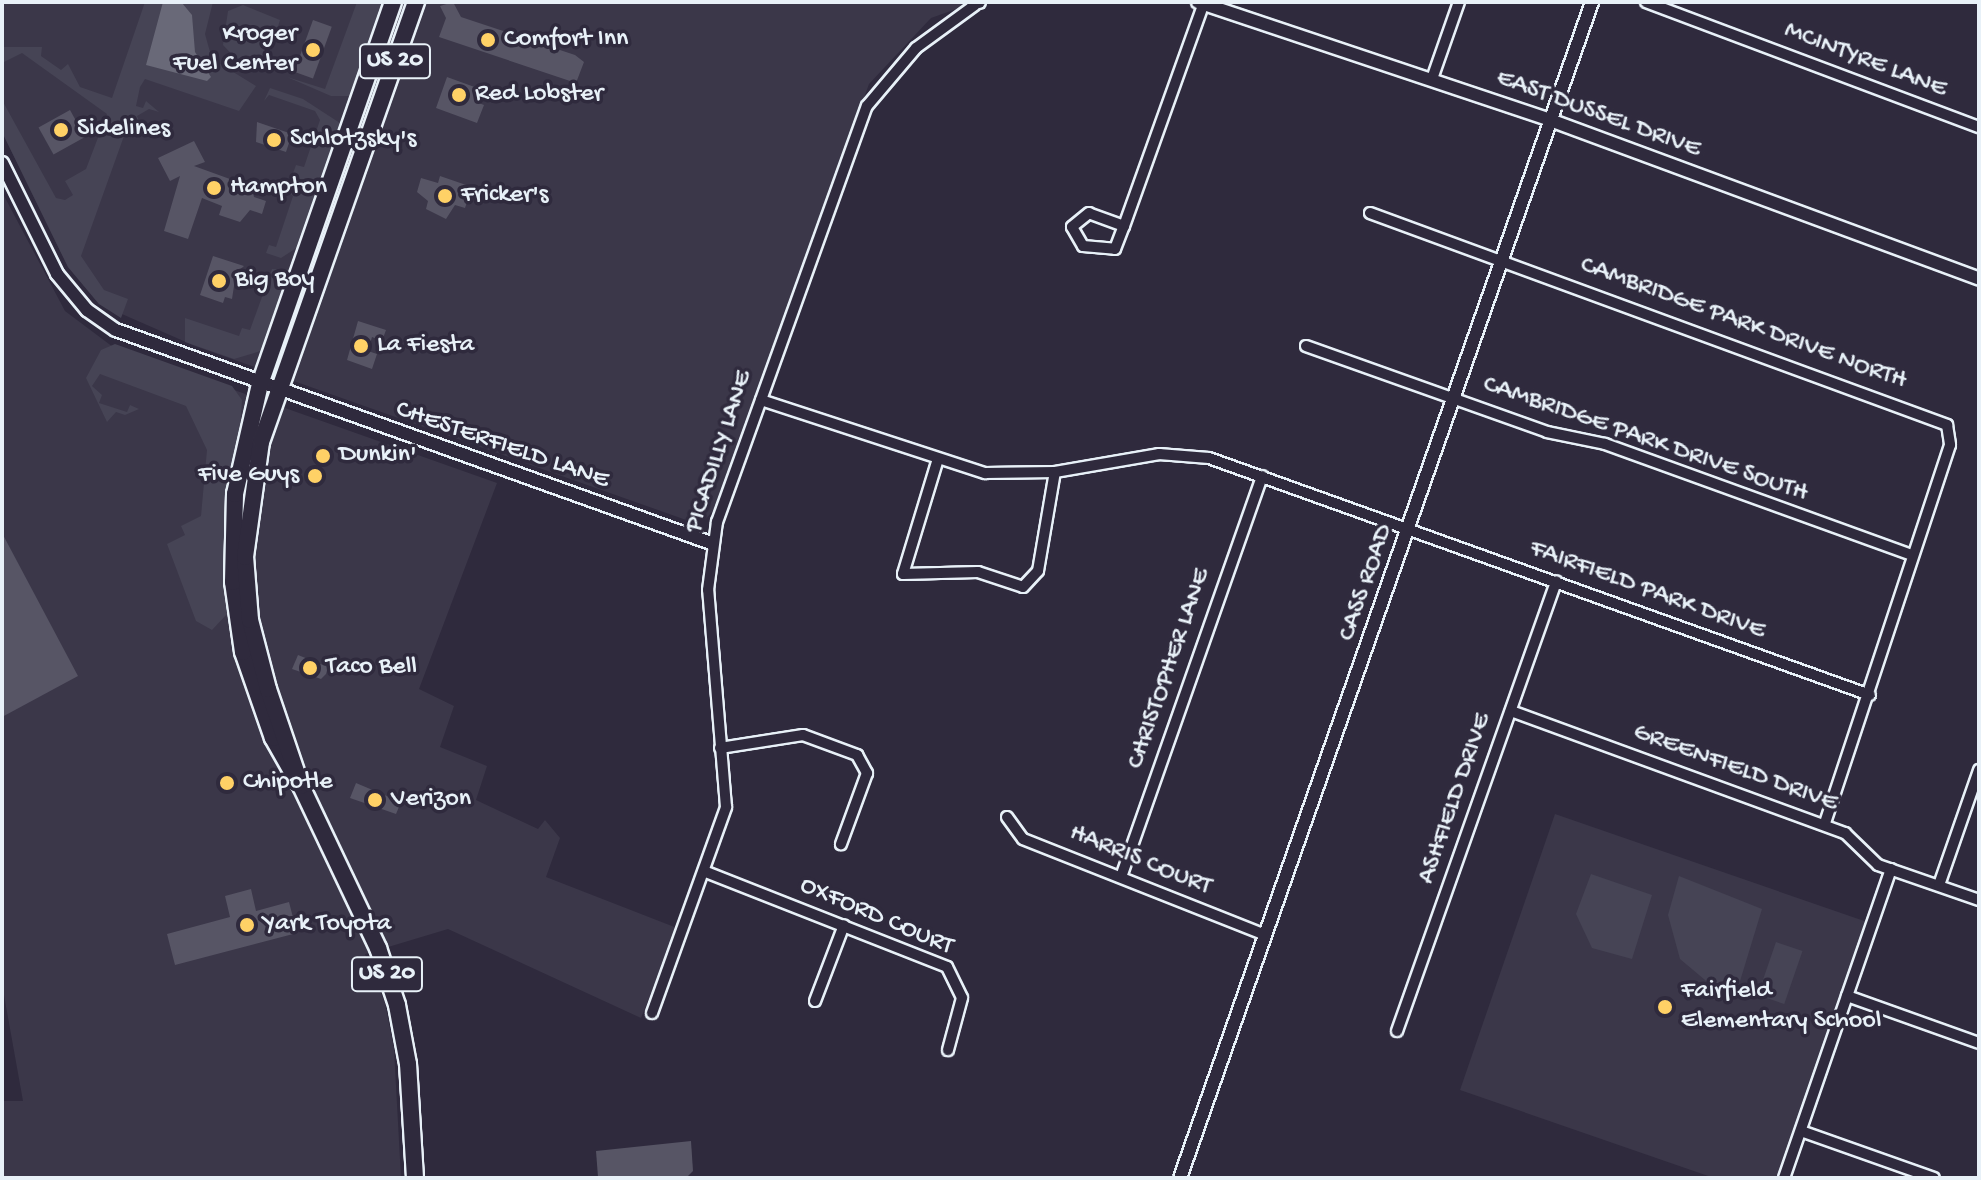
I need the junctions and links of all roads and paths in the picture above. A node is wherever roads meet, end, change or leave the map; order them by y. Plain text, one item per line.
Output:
1 (393, 2) edge
2 (416, 2) edge
3 (1202, 2) edge
4 (1459, 2) edge
5 (1592, 2) edge
6 (1646, 2) edge
7 (976, 3) edge
8 (1432, 79) junction
9 (1550, 120) junction
10 (1979, 127) edge
11 (2, 163) edge
12 (1370, 213) dead end
13 (1124, 226) junction
14 (1504, 260) junction
15 (1979, 279) edge
16 (1306, 346) dead end
17 (260, 384) junction
18 (279, 391) junction
19 (1455, 399) junction
20 (761, 400) junction
21 (937, 462) junction
22 (1055, 472) junction
23 (1262, 476) junction
24 (1410, 527) junction
25 (711, 543) junction
26 (1911, 555) junction
27 (1556, 581) junction
28 (1870, 695) junction
29 (1511, 711) junction
30 (720, 748) junction
31 (1979, 770) edge
32 (301, 786) junction
33 (1007, 817) dead end
34 (1824, 825) junction
35 (841, 844) dead end
36 (1891, 869) junction
37 (706, 872) junction
38 (1121, 877) junction
39 (1939, 885) junction
40 (1979, 900) edge
41 (844, 925) junction
42 (1266, 935) junction
43 (1847, 996) junction
44 (815, 1001) dead end
45 (652, 1013) dead end
46 (1397, 1031) dead end
47 (1979, 1043) edge
48 (948, 1050) dead end
49 (1801, 1131) junction
50 (415, 1178) edge
51 (1180, 1178) edge
52 (1784, 1178) edge
53 (1934, 1178) edge

1 - 17 main road, US 20
2 - 18 main road, US 20
3 - 8 street, EAST DUSSEL DRIVE
3 - 13 street
4 - 8 street
5 - 9 street, CASS ROAD
6 - 10 street, MCINTYRE LANE
7 - 20 street, PICADILLY LANE
8 - 9 street, EAST DUSSEL DRIVE
9 - 14 street, CASS ROAD
9 - 15 street, EAST DUSSEL DRIVE
11 - 17 street, CHESTERFIELD LANE
12 - 14 street
13 - 13 street
14 - 19 street, CASS ROAD
14 - 26 street, CAMBRIDGE PARK DRIVE NORTH
16 - 19 street, CAMBRIDGE PARK DRIVE SOUTH
17 - 18 street, CHESTERFIELD LANE
17 - 32 main road, US 20
18 - 25 street, CHESTERFIELD LANE
18 - 32 main road, US 20
19 - 24 street, CASS ROAD
19 - 26 street, CAMBRIDGE PARK DRIVE SOUTH
20 - 21 street
20 - 25 street, PICADILLY LANE
21 - 22 street
21 - 22 street
22 - 23 street
23 - 24 street
23 - 38 street, CHRISTOPHER LANE
24 - 27 street, FAIRFIELD PARK DRIVE
24 - 42 street, CASS ROAD
25 - 30 street, PICADILLY LANE
26 - 28 street
27 - 28 street, FAIRFIELD PARK DRIVE
27 - 29 street, ASHFIELD DRIVE
28 - 34 street
29 - 34 street, GREENFIELD DRIVE
29 - 46 street, ASHFIELD DRIVE
30 - 35 street
30 - 37 street, PICADILLY LANE
31 - 39 street
32 - 50 main road, US 20
33 - 38 street, HARRIS COURT
34 - 36 street, GREENFIELD DRIVE
36 - 39 street, GREENFIELD DRIVE
36 - 43 street
37 - 41 street, OXFORD COURT
37 - 45 street, PICADILLY LANE
38 - 42 street, HARRIS COURT
39 - 40 street, GREENFIELD DRIVE
41 - 44 street
41 - 48 street, OXFORD COURT
42 - 51 street, CASS ROAD
43 - 47 street
43 - 49 street
49 - 52 street
49 - 53 street

